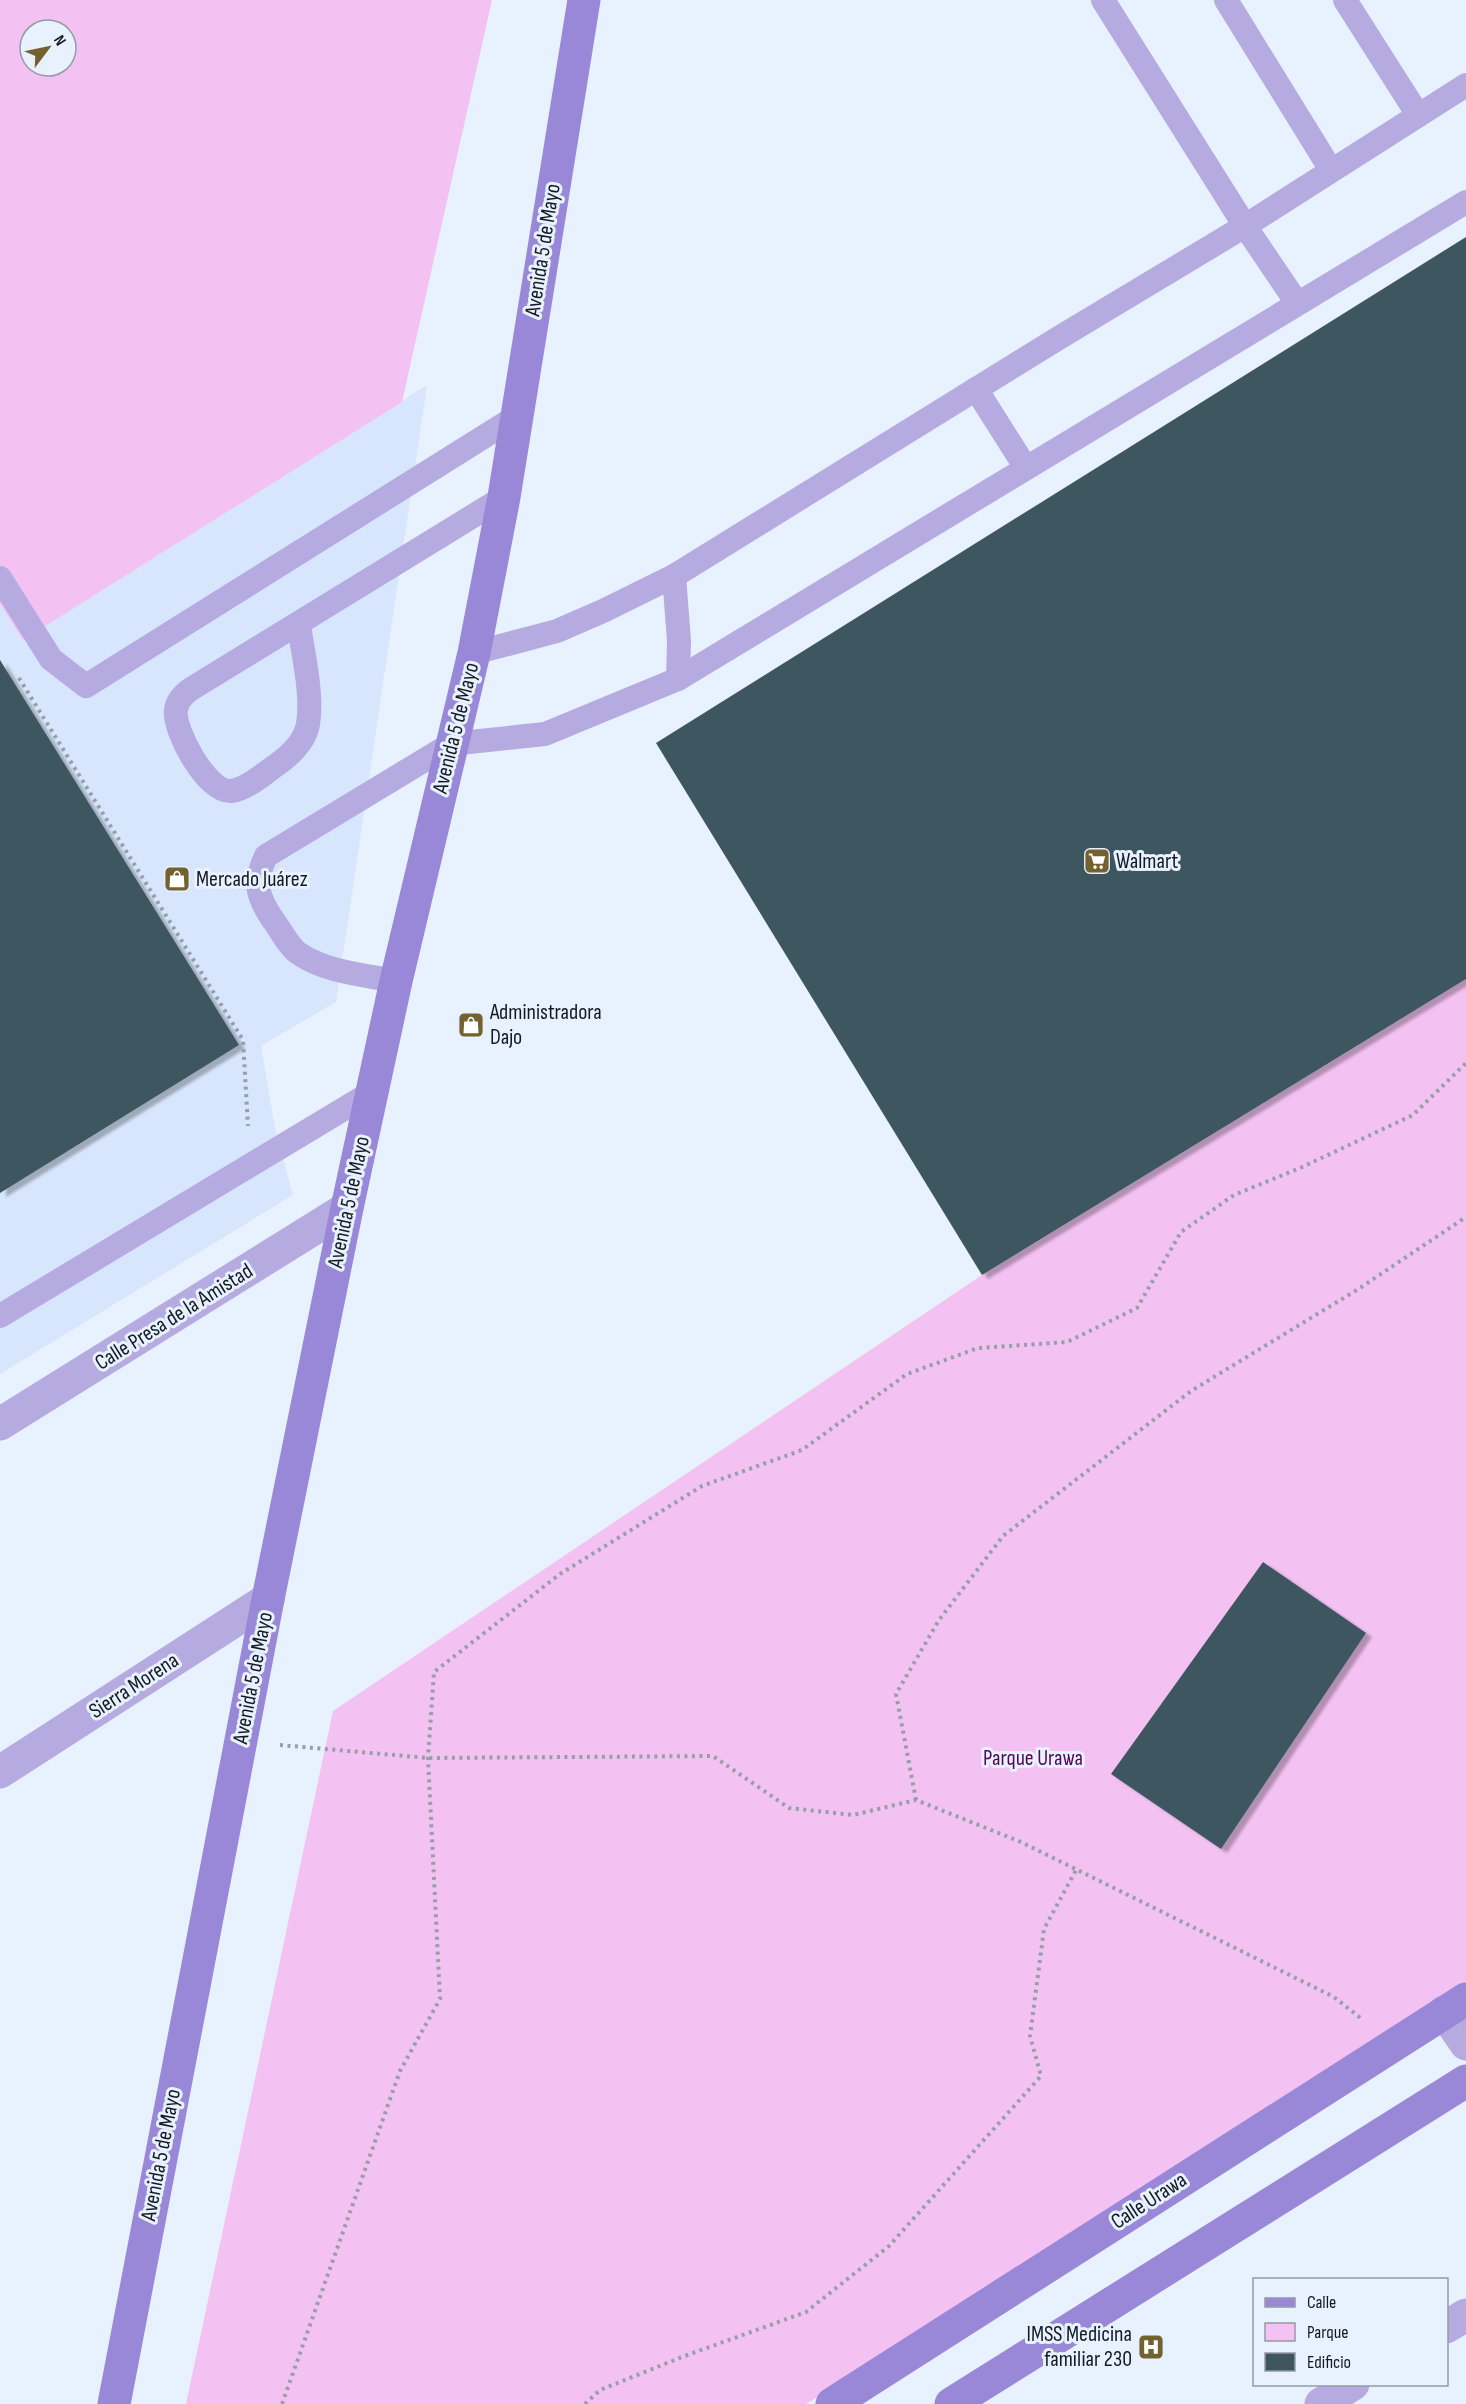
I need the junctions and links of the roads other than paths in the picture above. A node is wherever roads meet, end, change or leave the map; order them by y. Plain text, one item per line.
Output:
1 (584, 0) edge
2 (1103, 0) edge
3 (1226, 0) edge
4 (1345, 0) edge
5 (1466, 85) edge
6 (1418, 115) junction
7 (1332, 170) junction
8 (1466, 202) edge
9 (1245, 226) junction
10 (1297, 303) junction
11 (976, 389) junction
12 (516, 416) junction
13 (1026, 468) junction
14 (504, 497) junction
15 (674, 576) junction
16 (0, 578) edge
17 (299, 625) junction
18 (474, 653) junction
19 (678, 679) junction
20 (451, 744) junction
21 (396, 981) junction
22 (372, 1092) junction
23 (347, 1208) junction
24 (0, 1316) edge
25 (0, 1424) edge
26 (268, 1599) junction
27 (0, 1772) edge
28 (1455, 2005) edge
29 (1466, 2044) edge
30 (1466, 2082) edge
31 (1466, 2315) edge
32 (1448, 2326) edge
33 (1351, 2386) edge
34 (114, 2404) edge
35 (832, 2404) edge
36 (951, 2404) edge
37 (1321, 2404) edge

1 - 12 main road, Avenida 5 de Mayo
2 - 9 lane
3 - 7 lane
4 - 6 lane
5 - 6 lane
6 - 7 lane
7 - 9 lane
8 - 10 lane
9 - 10 lane
9 - 11 lane
10 - 13 lane
11 - 13 lane
11 - 15 lane
12 - 14 main road, Avenida 5 de Mayo
12 - 16 lane
13 - 19 lane
14 - 17 lane
14 - 18 main road, Avenida 5 de Mayo
15 - 18 lane
15 - 19 lane
17 - 17 lane
18 - 20 main road, Avenida 5 de Mayo
19 - 20 lane
20 - 21 main road, Avenida 5 de Mayo
20 - 21 lane
21 - 22 main road, Avenida 5 de Mayo
22 - 23 main road, Avenida 5 de Mayo
22 - 24 lane
23 - 25 street, Calle Presa de la Amistad
23 - 26 main road, Avenida 5 de Mayo
26 - 27 street, Sierra Morena
26 - 34 main road, Avenida 5 de Mayo
28 - 29 street
28 - 35 main road, Calle Urawa
30 - 36 main road
31 - 32 street
33 - 37 street

